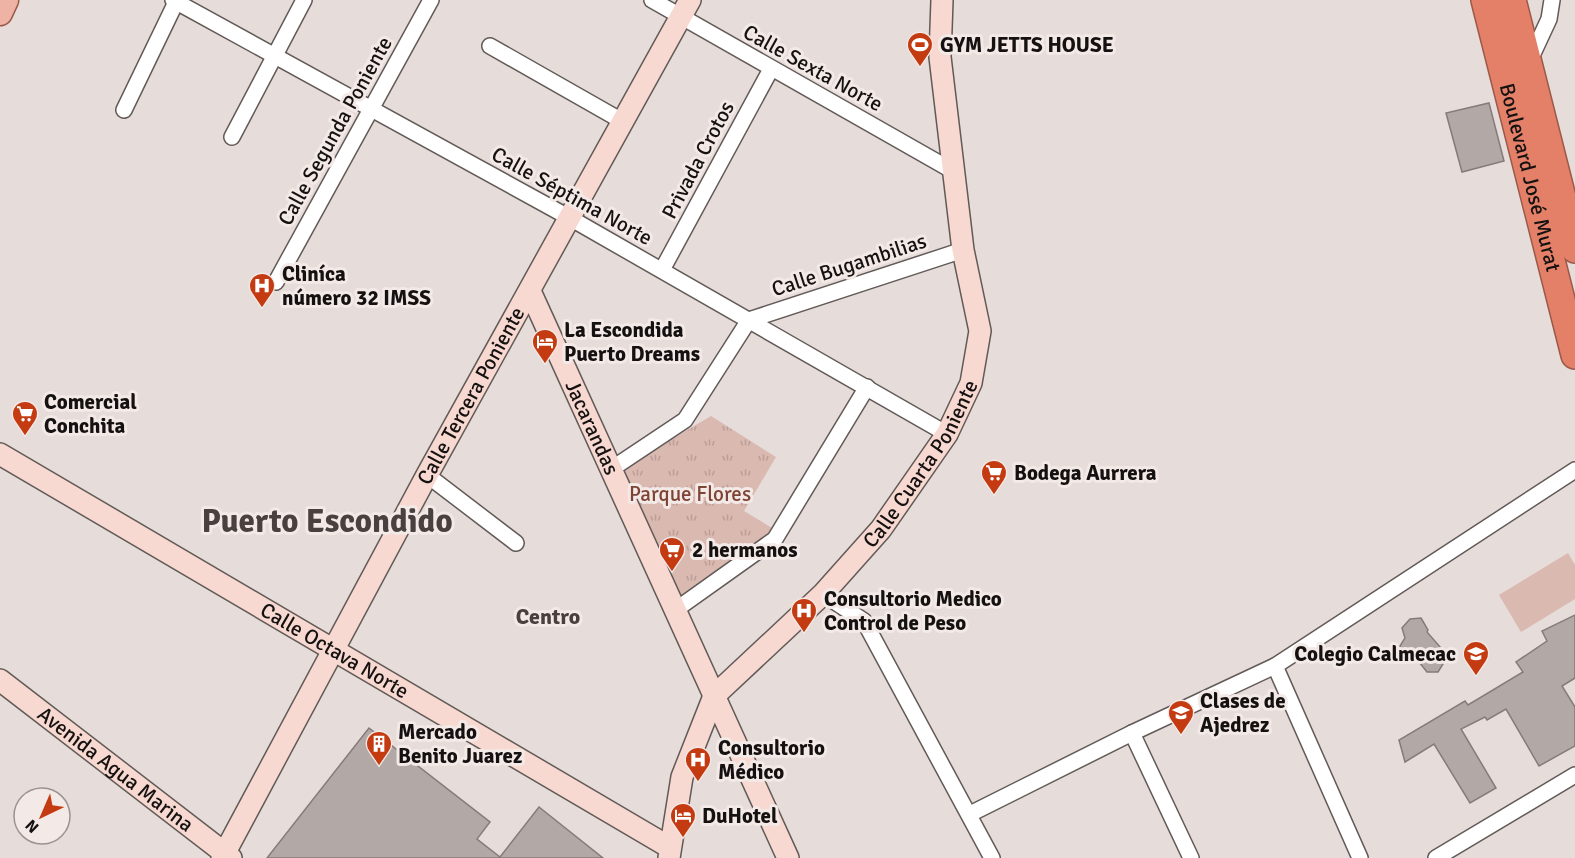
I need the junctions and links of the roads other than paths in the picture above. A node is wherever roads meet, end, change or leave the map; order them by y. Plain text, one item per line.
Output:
1 (6, 0) edge
2 (304, 0) edge
3 (431, 0) edge
4 (652, 0) edge
5 (942, 0) edge
6 (1485, 0) edge
7 (1512, 0) edge
8 (1552, 0) edge
9 (176, 1) edge
10 (685, 8) edge
11 (0, 13) edge
12 (490, 46) dead end
13 (273, 56) junction
14 (1528, 65) junction
15 (771, 69) junction
16 (371, 108) junction
17 (124, 110) dead end
18 (622, 121) junction
19 (232, 137) dead end
20 (953, 171) junction
21 (1566, 177) edge
22 (570, 218) junction
23 (1575, 249) edge
24 (963, 250) junction
25 (662, 270) junction
26 (276, 282) dead end
27 (530, 291) junction
28 (749, 320) junction
29 (1575, 355) edge
30 (867, 387) junction
31 (947, 434) junction
32 (0, 454) edge
33 (610, 470) junction
34 (1575, 470) edge
35 (427, 475) junction
36 (516, 543) dead end
37 (823, 594) junction
38 (674, 611) junction
39 (334, 650) junction
40 (1275, 666) junction
41 (0, 680) edge
42 (714, 696) junction
43 (1131, 733) junction
44 (1575, 775) edge
45 (970, 814) junction
46 (669, 853) edge
47 (226, 856) edge
48 (788, 858) edge
49 (992, 858) edge
50 (1191, 858) edge
51 (1360, 858) edge
52 (1436, 858) edge

1 - 11 main road
2 - 13 street
3 - 16 street, Calle Segunda Poniente
4 - 10 street, Calle Sexta Norte
5 - 20 street, Calle Cuarta Poniente
6 - 29 highway, Boulevard José Murat
7 - 14 highway, Boulevard José Murat
8 - 14 street
9 - 13 street, Calle Séptima Norte
9 - 17 street
10 - 15 street, Calle Sexta Norte
10 - 18 street, Calle Tercera Poniente
12 - 18 street
13 - 16 street, Calle Séptima Norte
13 - 19 street
14 - 21 highway, Boulevard José Murat
15 - 20 street, Calle Sexta Norte
15 - 25 street, Privada Crotos
16 - 22 street, Calle Séptima Norte
16 - 26 street, Calle Segunda Poniente
18 - 22 street, Calle Tercera Poniente
20 - 24 street, Calle Cuarta Poniente
21 - 23 highway, Boulevard José Murat
22 - 25 street, Calle Séptima Norte
22 - 27 street, Calle Tercera Poniente
24 - 28 street, Calle Bugambilias
24 - 31 street, Calle Cuarta Poniente
25 - 28 street, Calle Séptima Norte
27 - 33 street, Jacarandas
27 - 35 street, Calle Tercera Poniente
28 - 30 street, Calle Séptima Norte
28 - 33 street
30 - 31 street, Calle Séptima Norte
30 - 38 street
31 - 37 street, Calle Cuarta Poniente
32 - 39 street, Calle Octava Norte
33 - 38 street, Jacarandas
34 - 40 street
35 - 36 street
35 - 39 street, Calle Tercera Poniente
37 - 42 street, Calle Cuarta Poniente
37 - 45 street
38 - 42 street, Jacarandas
39 - 46 street, Calle Octava Norte
39 - 47 street, Calle Tercera Poniente
40 - 43 street
40 - 51 street
41 - 47 street, Avenida Agua Marina
42 - 46 street, Calle Cuarta Poniente
42 - 48 street, Jacarandas
43 - 45 street
43 - 50 street
44 - 52 street
45 - 49 street

